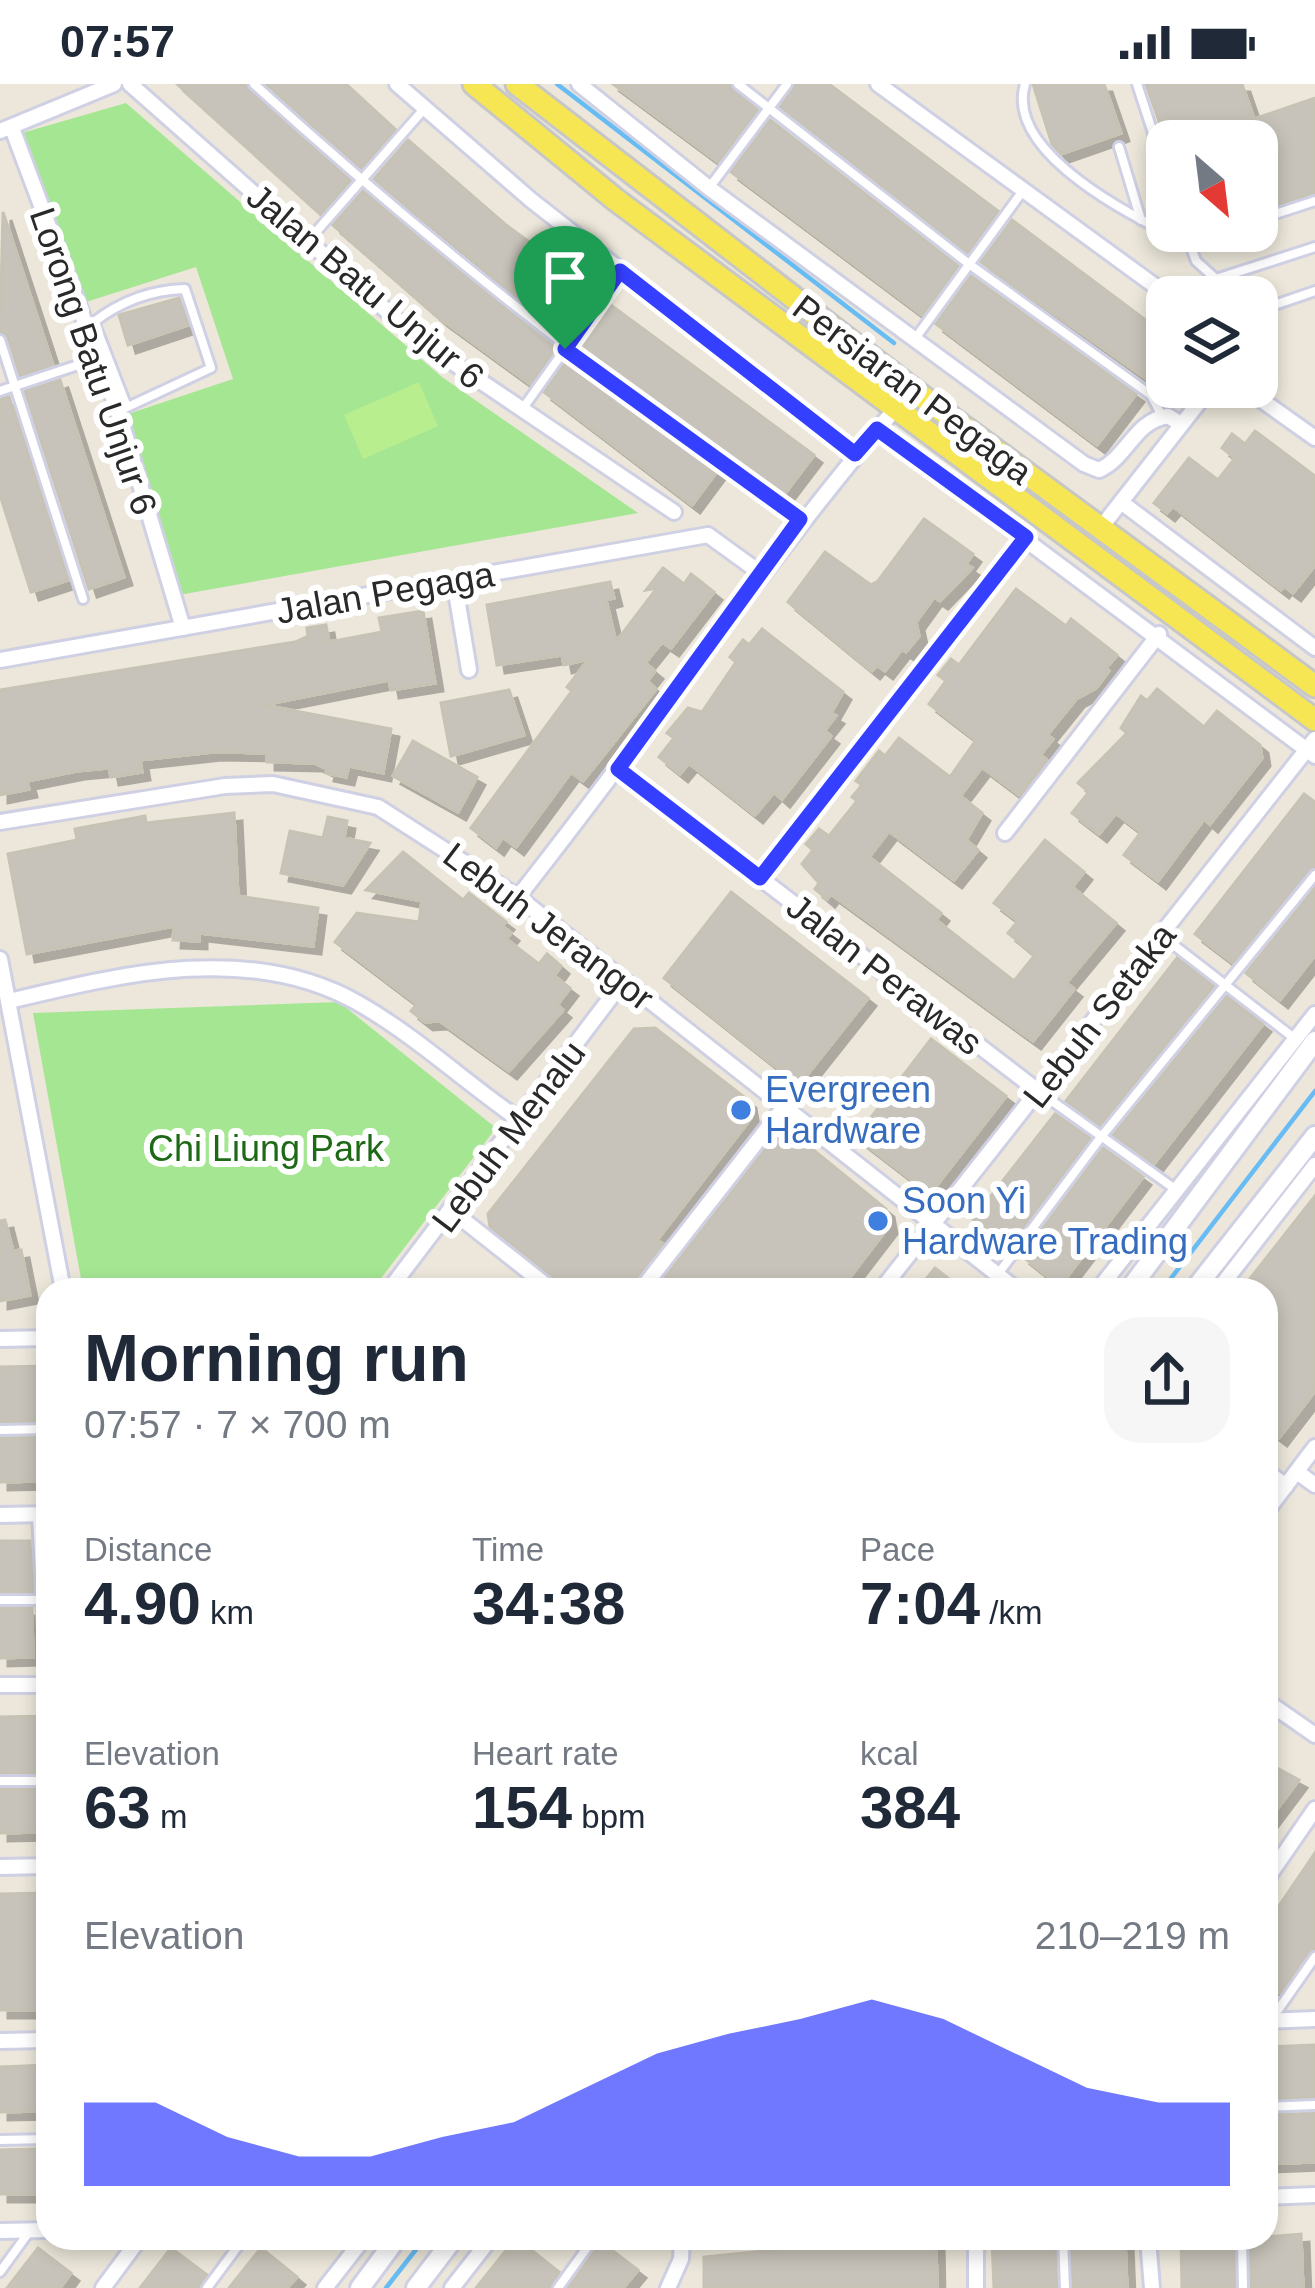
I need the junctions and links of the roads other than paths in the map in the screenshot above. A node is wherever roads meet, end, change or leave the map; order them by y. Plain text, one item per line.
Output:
1 (114, 84) edge
2 (130, 84) edge
3 (254, 84) edge
4 (397, 84) edge
5 (475, 84) edge
6 (518, 84) edge
7 (579, 84) edge
8 (737, 84) edge
9 (787, 84) edge
10 (1025, 84) edge
11 (1137, 84) edge
12 (882, 85) edge
13 (425, 108) junction
14 (769, 108) junction
15 (1149, 120) edge
16 (6, 129) edge
17 (1119, 148) dead end
18 (360, 181) junction
19 (709, 188) junction
20 (1022, 191) junction
21 (1315, 201) edge
22 (678, 211) junction
23 (1278, 213) edge
24 (1142, 221) junction
25 (1146, 223) edge
26 (659, 232) junction
27 (308, 241) junction
28 (1315, 248) edge
29 (1194, 252) edge
30 (969, 264) junction
31 (620, 271) junction
32 (1212, 276) edge
33 (1234, 276) edge
34 (1146, 280) edge
35 (1315, 291) edge
36 (1278, 303) edge
37 (917, 336) junction
38 (0, 340) edge
39 (565, 349) junction
40 (98, 358) junction
41 (15, 386) junction
42 (912, 388) junction
43 (0, 391) edge
44 (1194, 408) edge
45 (1273, 408) edge
46 (122, 409) junction
47 (895, 409) junction
48 (520, 411) junction
49 (1162, 416) junction
50 (1181, 424) junction
51 (877, 429) junction
52 (1315, 438) edge
53 (855, 454) junction
54 (1121, 502) junction
55 (674, 512) dead end
56 (800, 519) junction
57 (1099, 530) junction
58 (1026, 537) junction
59 (759, 572) junction
60 (454, 580) junction
61 (83, 599) dead end
62 (183, 628) junction
63 (1159, 634) junction
64 (1315, 648) edge
65 (0, 660) edge
66 (469, 670) dead end
67 (1315, 686) edge
68 (1315, 720) edge
69 (1312, 748) edge
70 (618, 769) junction
71 (0, 822) edge
72 (1005, 833) dead end
73 (1315, 874) edge
74 (760, 878) junction
75 (518, 897) junction
76 (1162, 936) junction
77 (0, 959) edge
78 (624, 980) junction
79 (1225, 985) junction
80 (9, 1001) junction
81 (1315, 1014) edge
82 (1305, 1040) edge
83 (1038, 1091) junction
84 (784, 1107) junction
85 (521, 1121) junction
86 (1315, 1136) edge
87 (1102, 1137) junction
88 (1315, 1165) edge
89 (1176, 1190) junction
90 (452, 1211) junction
91 (932, 1226) junction
92 (998, 1276) junction
93 (62, 1278) edge
94 (399, 1278) edge
95 (537, 1278) edge
96 (649, 1278) edge
97 (891, 1278) edge
98 (1001, 1278) edge
99 (1107, 1278) edge
100 (1137, 1278) edge
101 (1203, 1278) edge
102 (1227, 1278) edge
103 (36, 1338) edge
104 (0, 1339) edge
105 (36, 1429) edge
106 (0, 1430) edge
107 (1315, 1447) edge
108 (1297, 1472) junction
109 (1278, 1480) edge
110 (1315, 1485) edge
111 (1286, 1486) junction
112 (1278, 1496) edge
113 (36, 1514) edge
114 (0, 1515) edge
115 (0, 1600) edge
116 (36, 1600) edge
117 (0, 1685) edge
118 (36, 1685) edge
119 (1278, 1710) edge
120 (1315, 1735) edge
121 (0, 1781) edge
122 (36, 1781) edge
123 (1315, 1809) edge
124 (1278, 1863) edge
125 (36, 1866) edge
126 (0, 1867) edge
127 (1315, 1957) edge
128 (1278, 2007) edge
129 (1315, 2019) edge
130 (1278, 2021) edge
131 (36, 2040) edge
132 (0, 2041) edge
133 (1315, 2105) edge
134 (1278, 2107) edge
135 (36, 2139) edge
136 (0, 2140) edge
137 (1315, 2195) edge
138 (1278, 2197) edge
139 (30, 2230) junction
140 (36, 2230) edge
141 (0, 2231) edge
142 (131, 2250) edge
143 (235, 2250) edge
144 (355, 2250) edge
145 (388, 2250) edge
146 (445, 2250) edge
147 (482, 2250) edge
148 (585, 2250) edge
149 (682, 2250) edge
150 (976, 2250) edge
151 (1064, 2250) edge
152 (1149, 2250) edge
153 (1242, 2250) edge
154 (0, 2272) edge
155 (103, 2288) edge
156 (207, 2288) edge
157 (326, 2288) edge
158 (360, 2288) edge
159 (416, 2288) edge
160 (452, 2288) edge
161 (558, 2288) edge
162 (668, 2288) edge
163 (976, 2288) edge
164 (1065, 2288) edge
165 (1152, 2288) edge
166 (1243, 2288) edge

1 - 16 street
2 - 27 street, Jalan Batu Unjur 6
3 - 18 lane
4 - 13 street
5 - 26 main road, Persiaran Pegaga
6 - 22 main road, Persiaran Pegaga
7 - 19 street, Persiaran Pegaga
8 - 14 lane
9 - 14 lane
10 - 24 lane
11 - 15 lane
12 - 20 street
13 - 18 lane
13 - 31 street
14 - 19 lane
14 - 30 lane
16 - 40 street, Lorong Batu Unjur 6
17 - 24 lane
18 - 27 lane
18 - 39 lane
19 - 37 street, Persiaran Pegaga
20 - 30 lane
20 - 34 street
21 - 23 lane
22 - 26 main road
22 - 42 main road, Persiaran Pegaga
24 - 25 lane
26 - 47 main road, Persiaran Pegaga
27 - 48 street, Jalan Batu Unjur 6
28 - 33 lane
29 - 32 lane
30 - 37 lane
30 - 49 lane
31 - 39 lane
31 - 53 street
35 - 36 lane
37 - 49 street, Persiaran Pegaga
38 - 41 lane
39 - 48 lane
39 - 56 lane
40 - 41 lane
40 - 46 street, Lorong Batu Unjur 6
41 - 43 lane
41 - 61 lane
42 - 47 main road
42 - 57 main road, Persiaran Pegaga
44 - 50 street
45 - 52 street
46 - 46 lane
46 - 62 street, Lorong Batu Unjur 6
47 - 51 street
47 - 68 main road, Persiaran Pegaga
48 - 55 street, Jalan Batu Unjur 6
49 - 50 street
50 - 54 street
51 - 53 street
51 - 58 street
53 - 56 street
54 - 57 street
54 - 64 street
56 - 59 street
57 - 67 main road, Persiaran Pegaga
58 - 63 street
58 - 74 street
59 - 60 street, Jalan Pegaga
59 - 70 street
60 - 62 street, Jalan Pegaga
60 - 66 street
62 - 65 street, Jalan Pegaga
63 - 69 street
63 - 72 street
69 - 76 street, Lebuh Setaka
70 - 74 street, Jalan Perawas
70 - 75 street
71 - 75 street, Lebuh Jerangor
73 - 79 lane
74 - 83 street, Jalan Perawas
75 - 78 street, Lebuh Jerangor
76 - 79 lane
76 - 83 street, Lebuh Setaka
77 - 80 street
78 - 84 street, Lebuh Jerangor
78 - 85 street, Lebuh Menalu
79 - 82 lane
79 - 87 lane
80 - 85 street
80 - 93 street
81 - 82 street
82 - 89 street
82 - 100 main road
83 - 87 lane
83 - 91 street, Lebuh Setaka
84 - 91 street, Lebuh Jerangor
84 - 96 street
85 - 90 street, Lebuh Menalu
86 - 101 main road
87 - 89 lane
87 - 92 lane
88 - 102 street
89 - 99 street
90 - 94 street, Lebuh Menalu
90 - 95 street
91 - 92 street, Lebuh Jerangor
91 - 97 street, Lebuh Setaka
92 - 98 street, Lebuh Jerangor
103 - 104 street
105 - 106 lane
107 - 108 street
108 - 110 street
108 - 111 street
109 - 111 street
111 - 112 street
113 - 114 street
115 - 116 lane
117 - 118 street
119 - 120 street
121 - 122 lane
123 - 124 street
125 - 126 street
127 - 128 lane
129 - 130 street
131 - 132 street
133 - 134 lane
135 - 136 lane
137 - 138 street
139 - 140 street
139 - 141 street
139 - 154 lane
142 - 155 street
143 - 156 lane
144 - 157 street
145 - 158 main road
146 - 159 main road
147 - 160 street
148 - 161 lane
149 - 162 street
150 - 163 street
151 - 164 lane
152 - 165 street
153 - 166 lane

